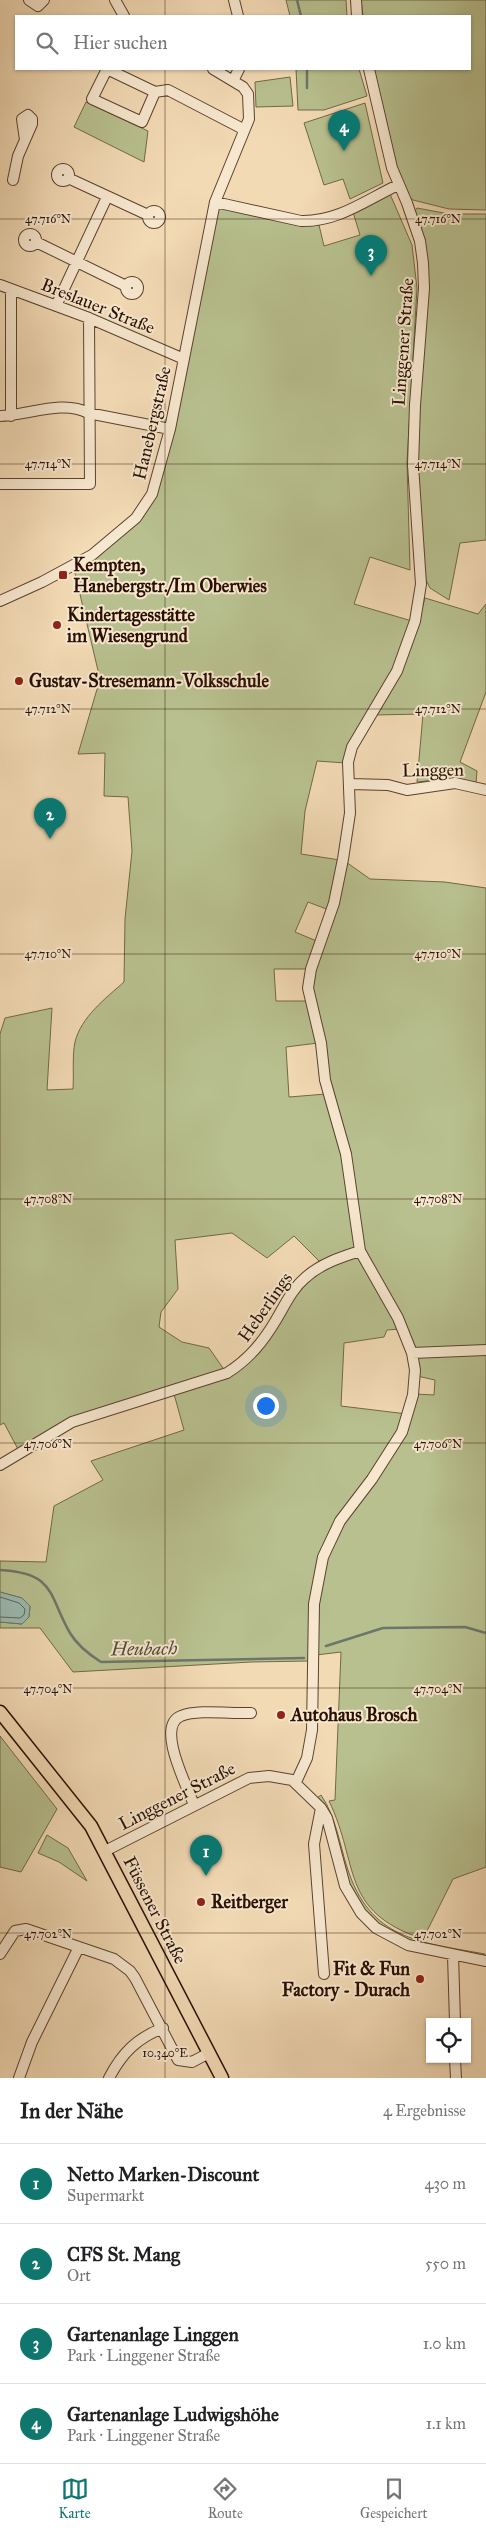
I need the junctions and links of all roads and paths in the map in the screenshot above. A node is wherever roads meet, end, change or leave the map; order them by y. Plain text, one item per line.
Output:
1 (29, 0) edge
2 (44, 0) edge
3 (115, 0) edge
4 (234, 0) edge
5 (356, 0) edge
6 (123, 15) edge
7 (238, 15) edge
8 (357, 15) edge
9 (106, 70) edge
10 (109, 70) edge
11 (216, 70) edge
12 (239, 70) edge
13 (369, 70) edge
14 (234, 80) junction
15 (155, 92) junction
16 (243, 129) junction
17 (25, 140) dead end
18 (68, 178) dead end
19 (13, 180) dead end
20 (398, 185) junction
21 (107, 197) junction
22 (215, 202) junction
23 (148, 215) dead end
24 (36, 242) dead end
25 (76, 262) junction
26 (0, 286) edge
27 (126, 286) dead end
28 (11, 290) junction
29 (56, 306) junction
30 (90, 318) junction
31 (184, 359) junction
32 (88, 413) junction
33 (0, 416) edge
34 (11, 416) junction
35 (170, 429) junction
36 (0, 484) edge
37 (0, 601) edge
38 (350, 784) junction
39 (486, 790) edge
40 (360, 1251) junction
41 (486, 1350) edge
42 (412, 1352) junction
43 (0, 1465) edge
44 (0, 1712) edge
45 (251, 1714) dead end
46 (296, 1782) junction
47 (194, 1805) junction
48 (321, 1808) junction
49 (105, 1851) junction
50 (78, 1947) junction
51 (0, 1954) edge
52 (453, 1955) junction
53 (486, 1961) edge
54 (324, 1974) dead end
55 (454, 2018) edge
56 (163, 2028) junction
57 (209, 2052) junction
58 (455, 2063) edge
59 (19, 2078) edge
60 (109, 2078) edge
61 (222, 2078) edge
62 (456, 2078) edge

1 - 2 street
3 - 6 street
4 - 7 street
5 - 8 street
9 - 15 street
10 - 15 street
11 - 14 street
12 - 14 street
13 - 20 street, Linggener Straße
14 - 16 street, Hanebergstraße
15 - 16 street
16 - 22 street, Hanebergstraße
17 - 19 street
18 - 21 street
20 - 22 street
20 - 38 street, Linggener Straße
21 - 23 street
21 - 25 street
22 - 31 street, Hanebergstraße
24 - 25 street
25 - 27 street
25 - 29 street
26 - 28 street, Breslauer Straße
28 - 29 street, Breslauer Straße
28 - 34 street
29 - 30 street, Breslauer Straße
30 - 31 street, Breslauer Straße
30 - 32 street
31 - 35 street, Hanebergstraße
32 - 34 street
32 - 35 street
32 - 36 street
33 - 34 street
35 - 37 street, Hanebergstraße
38 - 39 street, Linggen
38 - 40 street, Linggener Straße
40 - 42 street
40 - 43 street, Heberlings
41 - 42 street
42 - 46 street
44 - 49 main road, Füssener Straße
45 - 47 street
46 - 47 street, Linggener Straße
46 - 48 street
47 - 49 street, Linggener Straße
48 - 52 street
48 - 54 street
49 - 57 main road, Füssener Straße
50 - 51 street
50 - 56 street
50 - 59 street
52 - 53 street
52 - 55 street
56 - 57 street
56 - 60 street
57 - 61 main road, Füssener Straße
58 - 62 street

